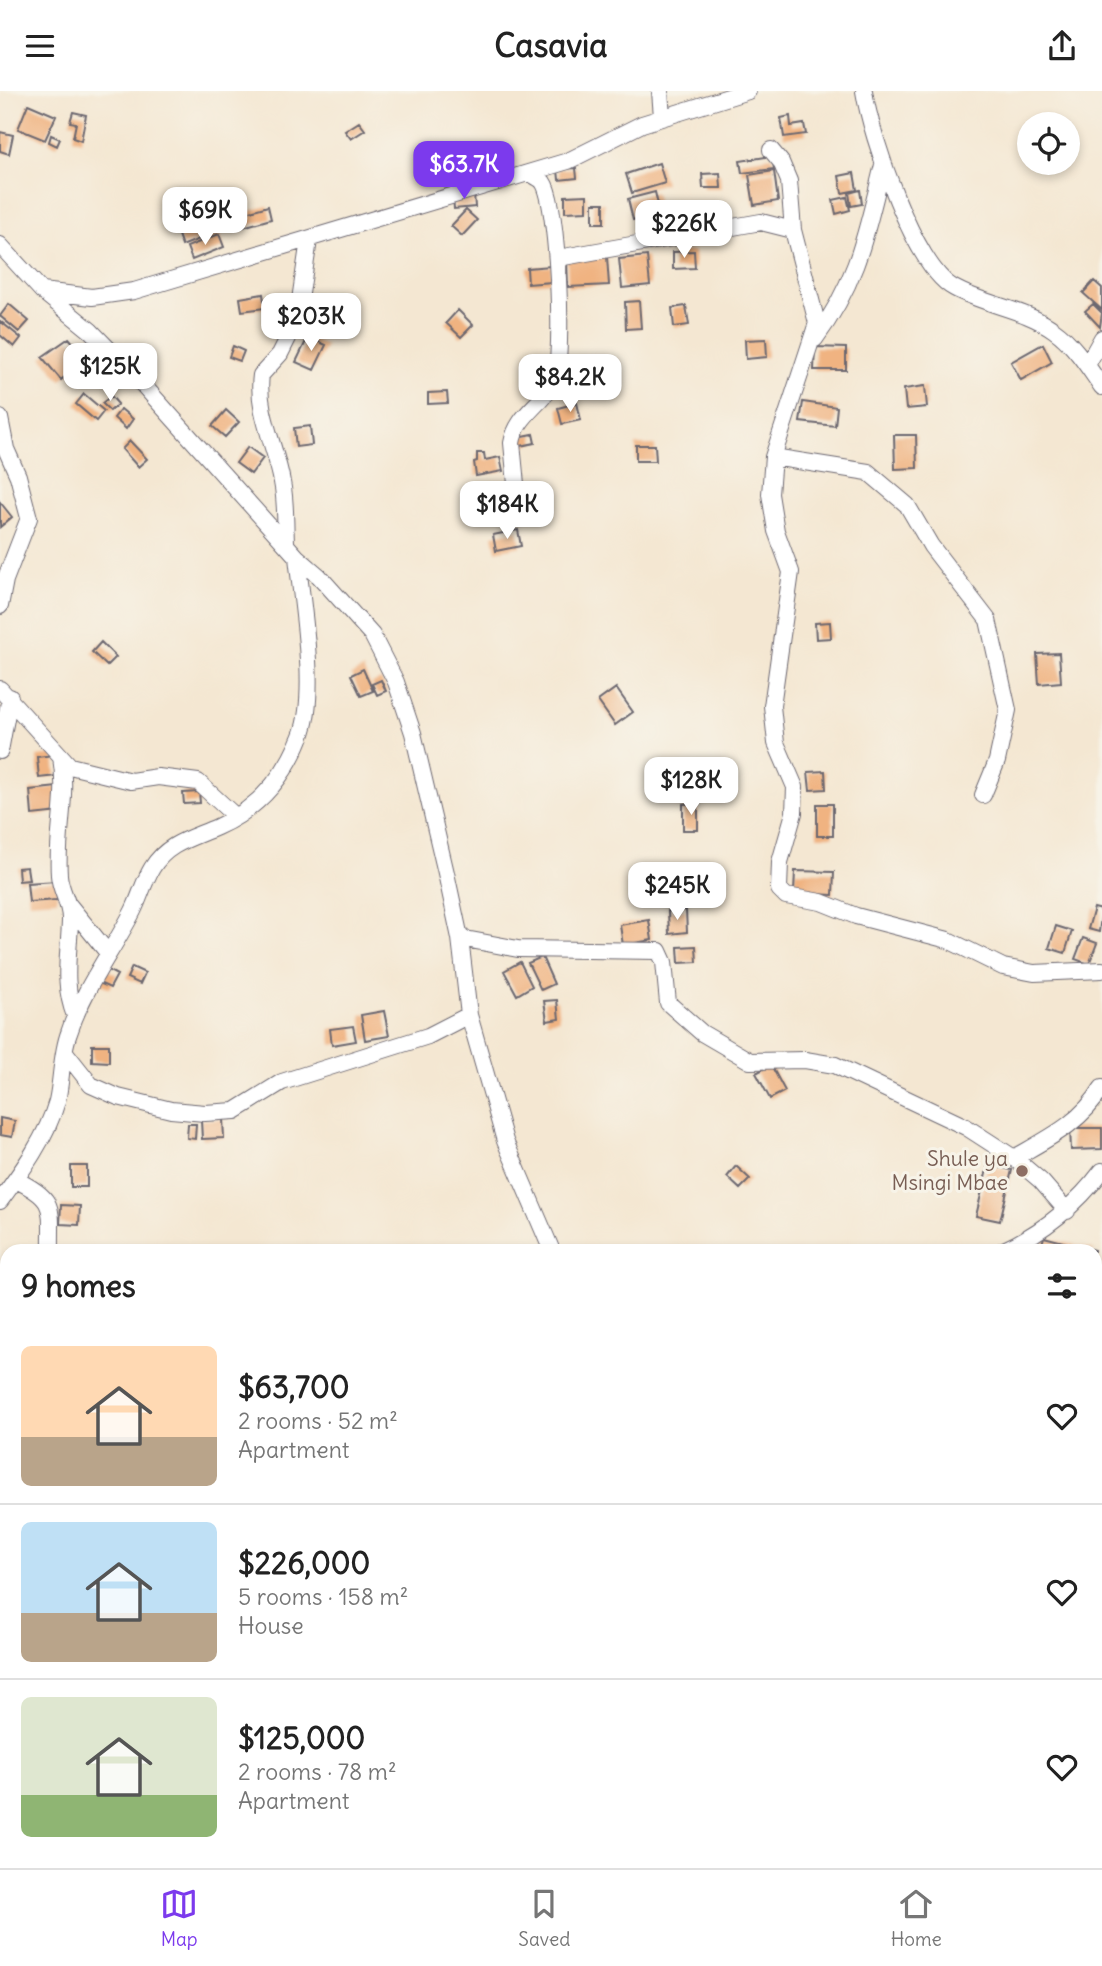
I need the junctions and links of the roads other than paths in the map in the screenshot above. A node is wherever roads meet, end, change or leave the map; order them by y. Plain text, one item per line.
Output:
1 (660, 91) edge
2 (748, 91) edge
3 (864, 91) edge
4 (662, 117) junction
5 (771, 150) dead end
6 (884, 165) junction
7 (530, 173) junction
8 (793, 230) junction
9 (309, 240) junction
10 (0, 245) edge
11 (558, 258) junction
12 (42, 291) junction
13 (1102, 338) edge
14 (813, 341) junction
15 (1087, 365) junction
16 (1102, 387) edge
17 (0, 418) edge
18 (773, 457) junction
19 (519, 515) dead end
20 (286, 542) junction
21 (297, 557) junction
22 (0, 606) edge
23 (5, 693) edge
24 (0, 751) edge
25 (61, 757) junction
26 (983, 795) dead end
27 (236, 817) junction
28 (69, 905) junction
29 (460, 938) junction
30 (108, 953) junction
31 (1102, 970) edge
32 (469, 1015) junction
33 (75, 1016) junction
34 (65, 1052) junction
35 (1102, 1089) edge
36 (1014, 1158) junction
37 (1102, 1171) edge
38 (16, 1180) junction
39 (0, 1201) edge
40 (1067, 1211) junction
41 (51, 1244) edge
42 (549, 1244) edge
43 (1017, 1244) edge

1 - 4 street
2 - 4 street
3 - 6 street
4 - 7 street
5 - 8 street
6 - 14 street
6 - 15 street
7 - 9 street
7 - 11 street
8 - 11 street
8 - 14 street
9 - 12 street
9 - 20 street
10 - 12 street
11 - 19 street
12 - 20 street
13 - 15 street
14 - 18 street
15 - 16 street
17 - 22 street
18 - 26 street
18 - 31 street
20 - 21 street
21 - 27 street
21 - 29 street
23 - 24 street
23 - 25 street
25 - 27 street
25 - 28 street
27 - 30 street
28 - 30 street
28 - 33 street
29 - 32 street
29 - 36 street
30 - 33 street
32 - 34 street
32 - 42 street
33 - 34 street
34 - 38 street
35 - 36 street
36 - 40 street
37 - 40 street
38 - 39 street
38 - 41 street
40 - 43 street

